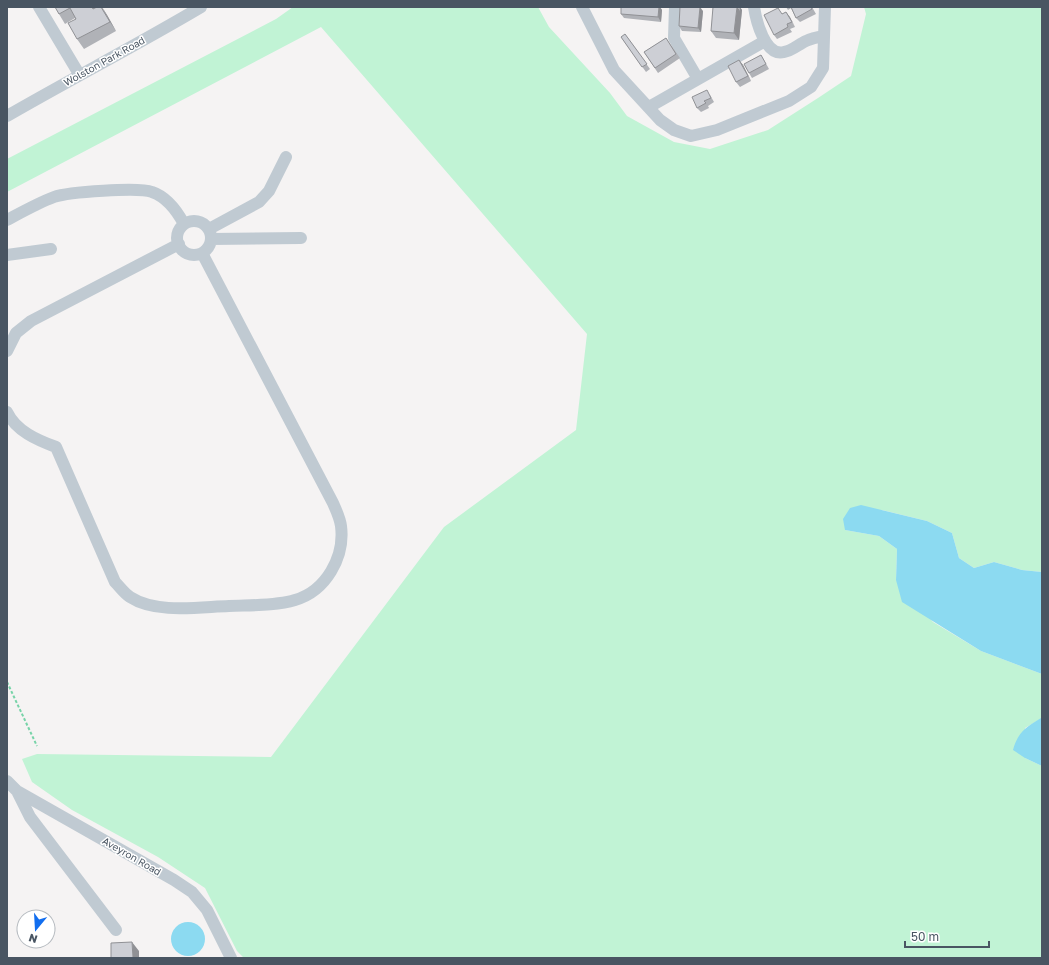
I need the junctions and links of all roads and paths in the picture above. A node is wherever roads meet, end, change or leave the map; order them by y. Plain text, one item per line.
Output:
1 (39, 7) edge
2 (201, 7) edge
3 (582, 7) edge
4 (675, 7) edge
5 (754, 7) edge
6 (825, 7) edge
7 (824, 36) junction
8 (764, 41) junction
9 (79, 74) junction
10 (698, 79) junction
11 (649, 107) junction
12 (7, 116) edge
13 (286, 157) dead end
14 (7, 220) edge
15 (184, 224) junction
16 (210, 234) junction
17 (301, 238) dead end
18 (178, 244) junction
19 (51, 248) dead end
20 (202, 253) junction
21 (7, 255) edge
22 (7, 351) edge
23 (7, 412) edge
24 (7, 682) edge
25 (38, 746) dead end
26 (7, 781) edge
27 (17, 791) junction
28 (116, 930) dead end
29 (230, 958) edge

1 - 9 street
2 - 9 street, Wolston Park Road
3 - 11 street
4 - 10 street
5 - 8 street
6 - 7 street
7 - 8 street
7 - 11 street
8 - 10 street
9 - 12 street, Wolston Park Road
10 - 11 street
13 - 16 street
14 - 15 street
15 - 16 street
15 - 18 street
16 - 17 street
16 - 20 street
18 - 20 street
18 - 22 street
19 - 21 street
20 - 23 street
24 - 25 path
26 - 27 street, Aveyron Road
27 - 28 street
27 - 29 street, Aveyron Road

